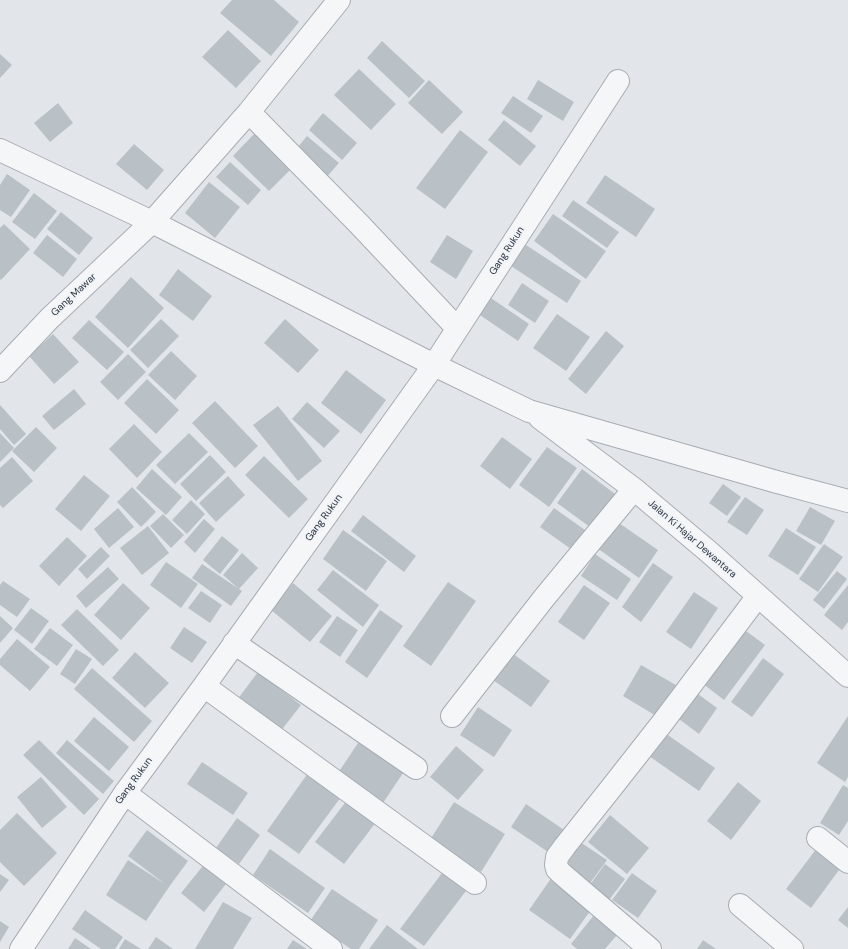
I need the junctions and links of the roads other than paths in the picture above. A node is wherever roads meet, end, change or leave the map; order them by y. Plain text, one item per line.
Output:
1 (339, 0) edge
2 (618, 81) dead end
3 (249, 112) junction
4 (0, 150) edge
5 (152, 222) junction
6 (457, 328) junction
7 (434, 365) junction
8 (0, 371) edge
9 (529, 411) junction
10 (634, 489) junction
11 (848, 501) edge
12 (758, 596) junction
13 (234, 643) junction
14 (848, 676) edge
15 (204, 686) junction
16 (452, 716) dead end
17 (416, 768) dead end
18 (125, 793) junction
19 (818, 838) dead end
20 (848, 862) edge
21 (475, 883) dead end
22 (740, 905) dead end
23 (21, 949) edge
24 (331, 949) edge
25 (650, 949) edge
26 (792, 949) edge

1 - 3 street, Gang Mawar
2 - 6 street, Gang Rukun
3 - 5 street, Gang Mawar
3 - 6 street
4 - 5 street
5 - 7 street
5 - 8 street, Gang Mawar
6 - 7 street, Gang Rukun
7 - 9 street
7 - 13 street, Gang Rukun
9 - 10 street, Jalan Ki Hajar Dewantara
9 - 11 street
10 - 12 street, Jalan Ki Hajar Dewantara
10 - 16 street
12 - 14 street, Jalan Ki Hajar Dewantara
12 - 25 street
13 - 15 street, Gang Rukun
13 - 17 street
15 - 18 street, Gang Rukun
15 - 21 street
18 - 23 street, Gang Rukun
18 - 24 street
19 - 20 street
22 - 26 street

